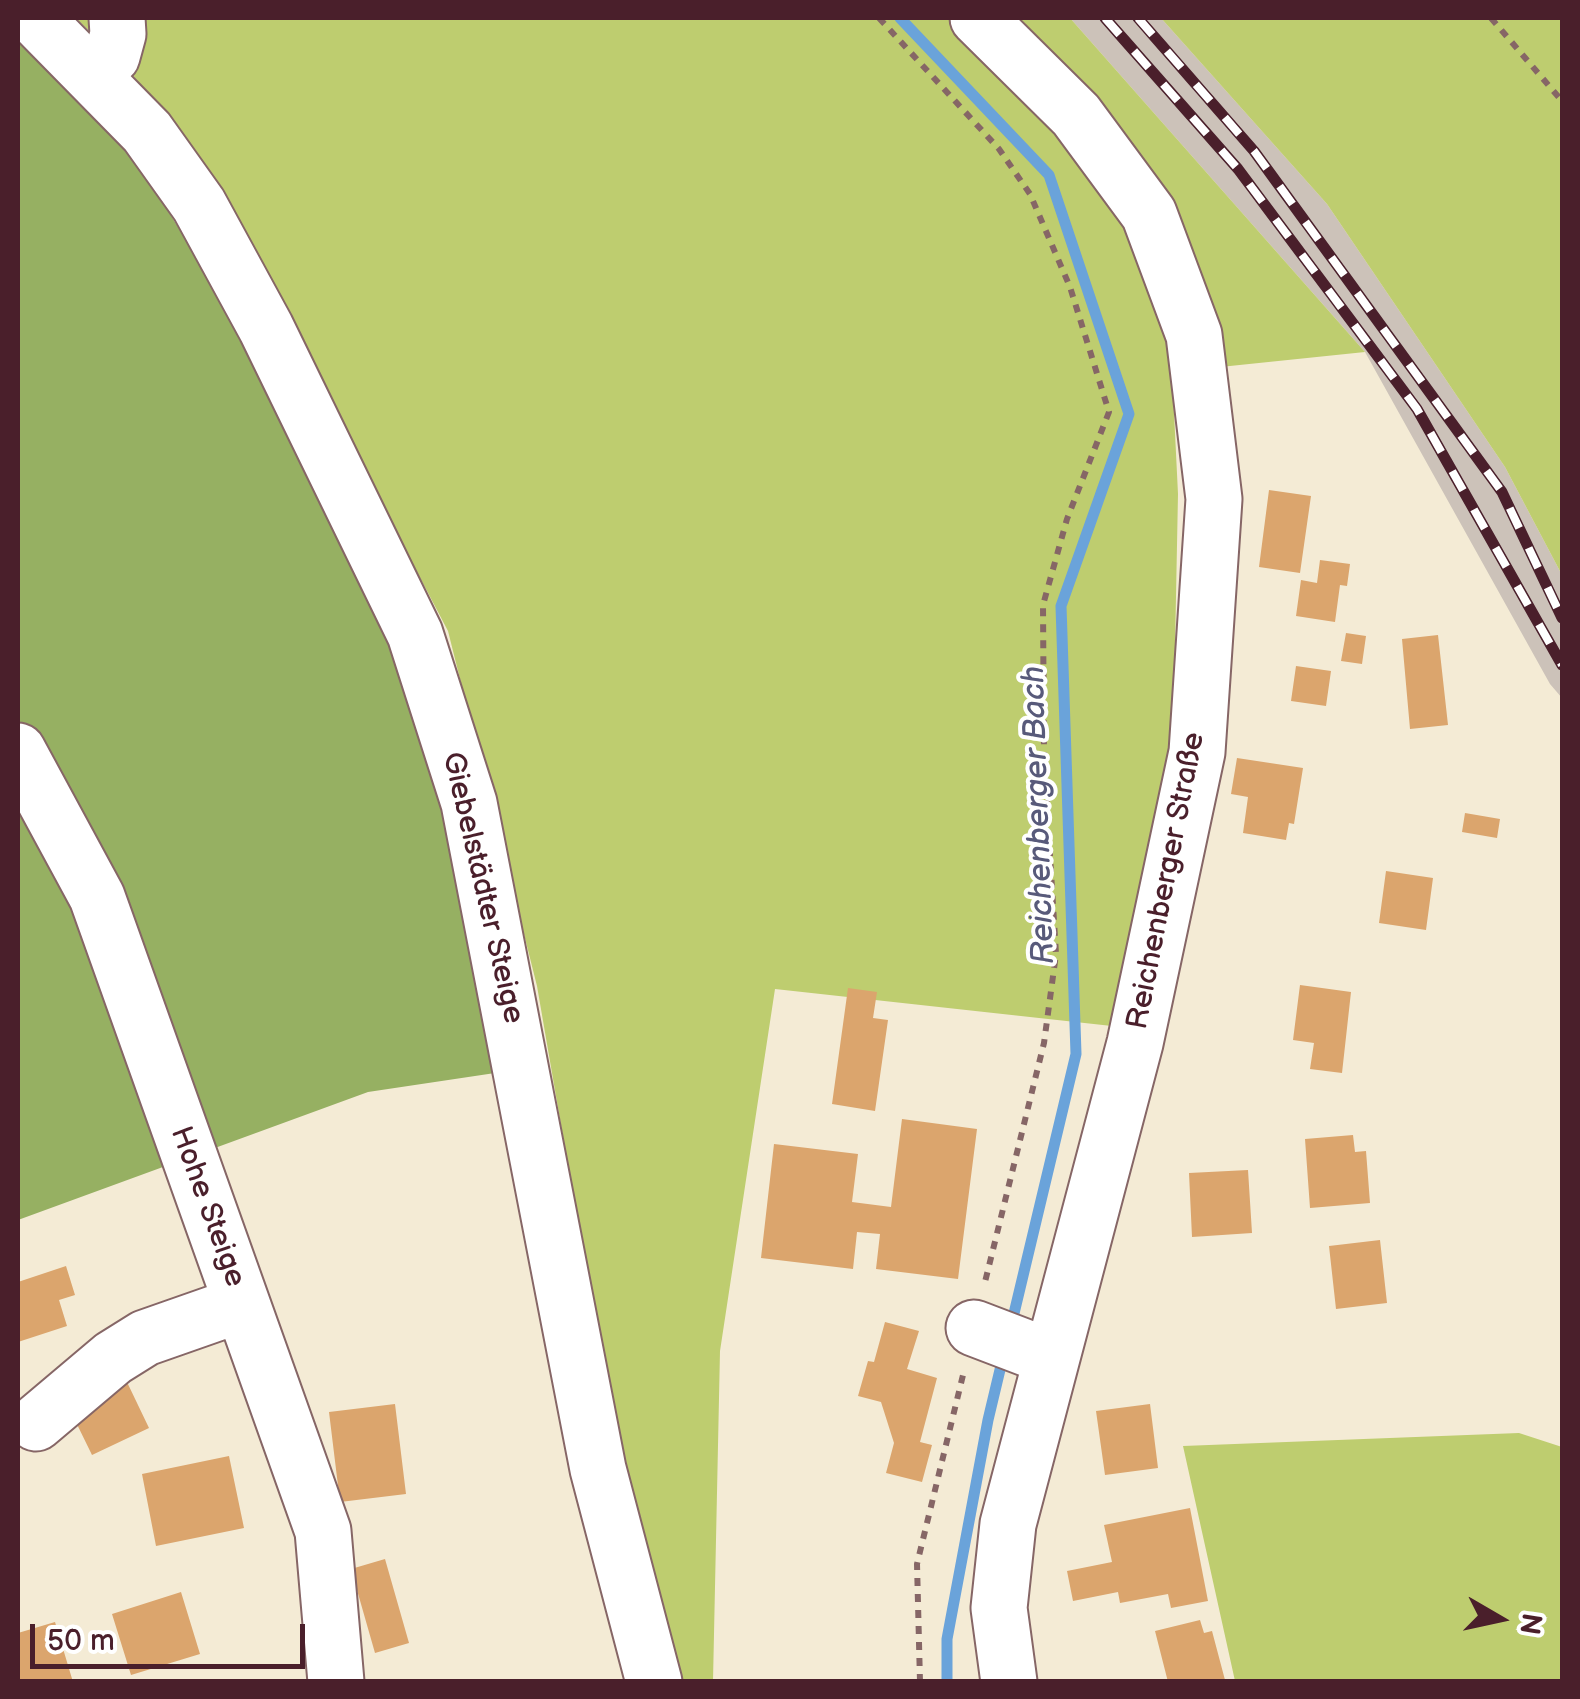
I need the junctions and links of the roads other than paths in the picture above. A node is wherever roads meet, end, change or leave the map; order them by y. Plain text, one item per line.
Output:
1 (35, 18) edge
2 (116, 18) edge
3 (978, 18) edge
4 (88, 69) junction
5 (18, 750) edge
6 (242, 1304) junction
7 (36, 1423) dead end
8 (336, 1682) edge
9 (654, 1682) edge
10 (1010, 1682) edge

1 - 4 main road, Giebelstädter Steige
2 - 4 main road
3 - 10 main road, Reichenberger Straße
4 - 9 main road, Giebelstädter Steige
5 - 6 main road, Hohe Steige
6 - 7 main road
6 - 8 main road, Hohe Steige

